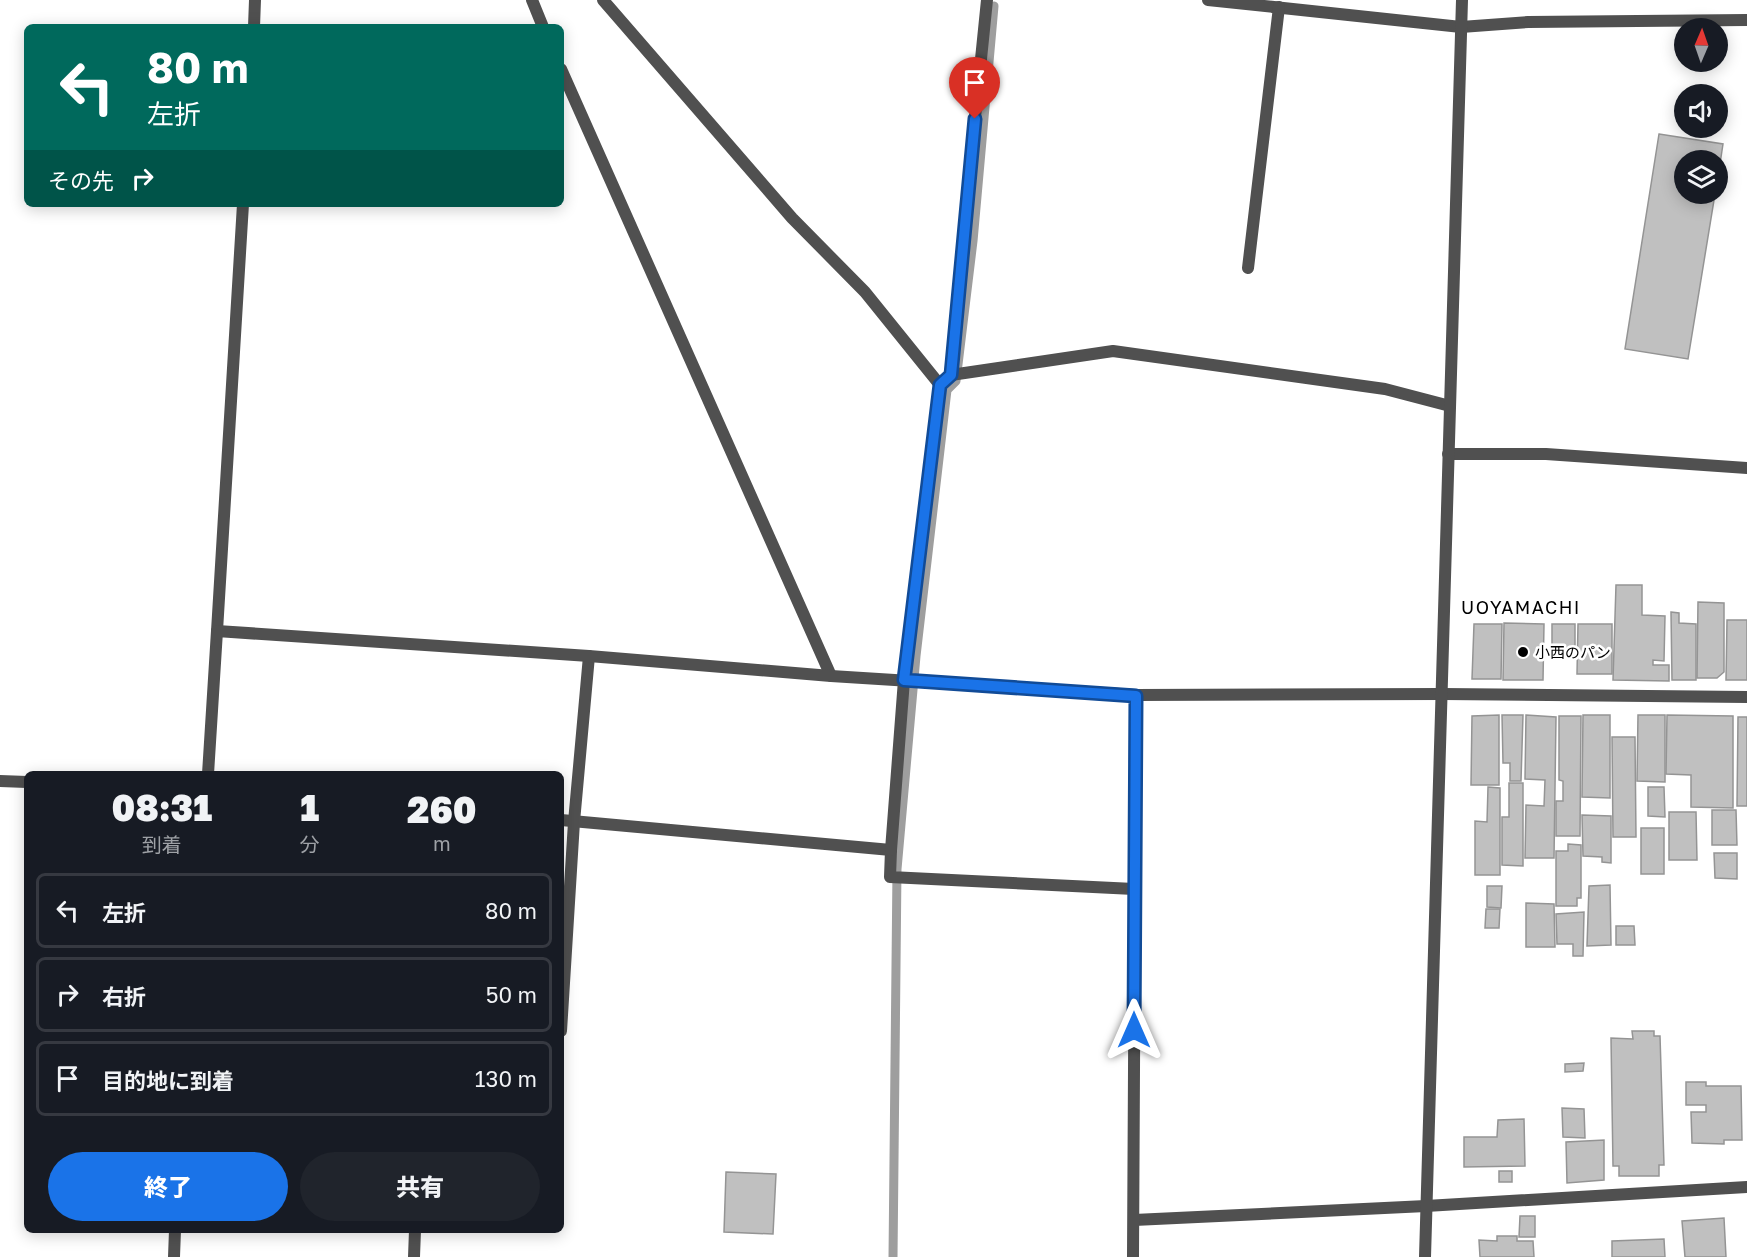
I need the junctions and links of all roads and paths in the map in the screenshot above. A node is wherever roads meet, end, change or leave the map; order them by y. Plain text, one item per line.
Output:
1 (255, 0) edge
2 (532, 0) edge
3 (603, 0) edge
4 (987, 0) edge
5 (1208, 0) edge
6 (1462, 0) edge
7 (1279, 7) junction
8 (1747, 20) edge
9 (254, 24) edge
10 (542, 24) edge
11 (1461, 27) junction
12 (564, 76) edge
13 (243, 207) edge
14 (1248, 268) dead end
15 (951, 375) junction
16 (940, 385) junction
17 (1450, 406) junction
18 (1448, 454) junction
19 (1747, 468) edge
20 (217, 631) junction
21 (589, 656) junction
22 (831, 676) junction
23 (904, 680) junction
24 (1443, 694) junction
25 (1136, 696) junction
26 (1747, 697) edge
27 (208, 771) edge
28 (0, 781) edge
29 (24, 782) edge
30 (564, 820) edge
31 (574, 822) junction
32 (891, 850) junction
33 (1134, 888) junction
34 (564, 983) edge
35 (1747, 1187) edge
36 (1426, 1206) junction
37 (1134, 1220) junction
38 (175, 1233) edge
39 (415, 1233) edge
40 (174, 1257) edge
41 (414, 1257) edge
42 (1133, 1257) edge
43 (1425, 1257) edge

1 - 9 street
2 - 10 street
3 - 16 street
4 - 15 street
5 - 7 street
6 - 11 street
7 - 11 street
7 - 14 street
8 - 11 street
11 - 17 street
12 - 22 street
13 - 20 street
15 - 16 street
15 - 17 street
16 - 23 street
17 - 18 street
18 - 19 street
18 - 24 street
20 - 21 street
20 - 27 street
21 - 22 street
21 - 31 street
22 - 23 street
23 - 25 street
23 - 32 street
24 - 25 street
24 - 26 street
24 - 36 street
25 - 33 street
28 - 29 street
30 - 31 street
31 - 32 street
31 - 34 street
32 - 33 street
33 - 37 street
35 - 36 street
36 - 37 street
36 - 43 street
37 - 42 street
38 - 40 street
39 - 41 street

